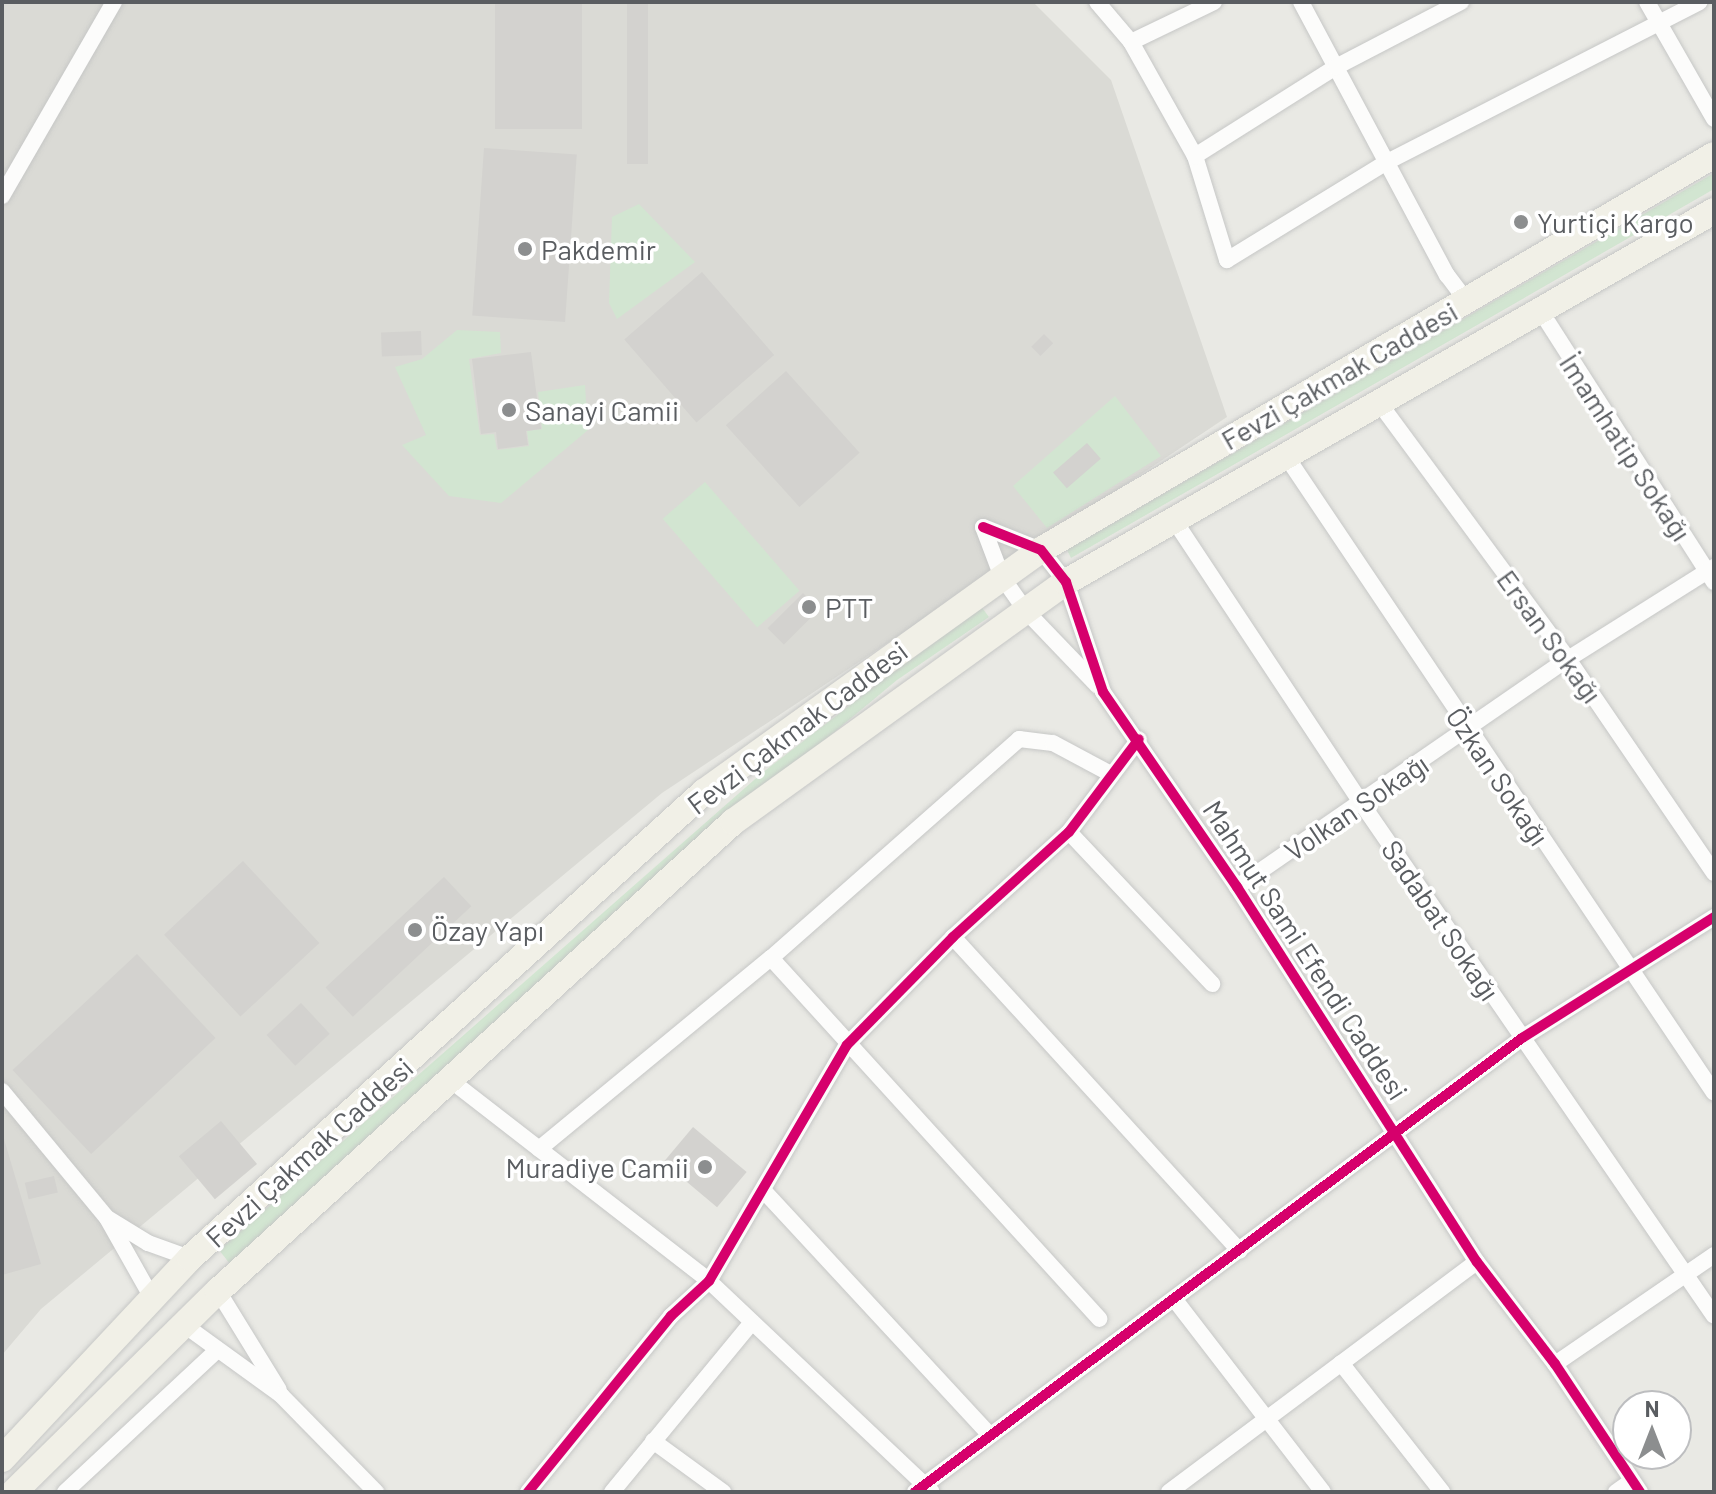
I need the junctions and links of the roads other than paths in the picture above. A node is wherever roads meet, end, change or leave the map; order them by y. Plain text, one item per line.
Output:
1 (114, 2) edge
2 (1097, 2) edge
3 (1214, 2) edge
4 (1301, 2) edge
5 (1461, 2) edge
6 (1647, 2) edge
7 (1699, 2) edge
8 (1660, 24) junction
9 (1131, 42) junction
10 (1336, 67) junction
11 (1714, 119) edge
12 (1714, 155) edge
13 (1195, 156) junction
14 (1387, 162) junction
15 (2, 196) edge
16 (1714, 211) edge
17 (1466, 300) junction
18 (1540, 310) junction
19 (1380, 404) junction
20 (1286, 456) junction
21 (1174, 520) junction
22 (1041, 550) junction
23 (1711, 574) edge
24 (1002, 577) junction
25 (1066, 582) junction
26 (1026, 611) junction
27 (1568, 659) junction
28 (1103, 692) junction
29 (1469, 732) junction
30 (1139, 739) junction
31 (1109, 773) junction
32 (1362, 804) junction
33 (1069, 832) junction
34 (1714, 873) edge
35 (1237, 887) junction
36 (1714, 917) edge
37 (953, 937) junction
38 (771, 958) junction
39 (1628, 970) junction
40 (1212, 984) dead end
41 (1522, 1038) junction
42 (847, 1045) junction
43 (449, 1079) junction
44 (2, 1091) edge
45 (1714, 1093) edge
46 (9, 1110) edge
47 (1397, 1132) junction
48 (539, 1149) junction
49 (763, 1190) junction
50 (107, 1218) junction
51 (1240, 1251) junction
52 (1714, 1255) edge
53 (190, 1258) junction
54 (1477, 1262) junction
55 (1687, 1274) junction
56 (709, 1281) junction
57 (218, 1291) junction
58 (151, 1296) junction
59 (1175, 1300) junction
60 (1714, 1316) edge
61 (1099, 1319) dead end
62 (752, 1322) junction
63 (183, 1324) junction
64 (216, 1351) junction
65 (1341, 1363) junction
66 (1555, 1364) junction
67 (281, 1395) junction
68 (1267, 1418) junction
69 (989, 1434) junction
70 (653, 1441) junction
71 (2, 1459) edge
72 (1636, 1486) edge
73 (924, 1490) edge
74 (14, 1492) edge
75 (65, 1492) edge
76 (376, 1492) edge
77 (528, 1492) edge
78 (612, 1492) edge
79 (723, 1492) edge
80 (1169, 1492) edge
81 (1323, 1492) edge
82 (1442, 1492) edge
83 (1616, 1492) edge

1 - 15 street
2 - 9 street
3 - 9 street
4 - 10 street
5 - 10 street
6 - 8 street
7 - 8 street
8 - 11 street
8 - 14 street
9 - 13 street
10 - 13 street
10 - 14 street
12 - 17 main road, Fevzi Çakmak Caddesi
13 - 14 street
14 - 17 street
16 - 18 main road, Fevzi Çakmak Caddesi
17 - 22 main road, Fevzi Çakmak Caddesi
18 - 19 main road, Fevzi Çakmak Caddesi
18 - 23 street, İmamhatip Sokağı
19 - 20 main road, Fevzi Çakmak Caddesi
19 - 27 street, Ersan Sokağı
20 - 21 main road, Fevzi Çakmak Caddesi
20 - 29 street, Özkan Sokağı
21 - 25 main road, Fevzi Çakmak Caddesi
21 - 32 street, Sadabat Sokağı
22 - 24 main road, Fevzi Çakmak Caddesi
22 - 24 street
22 - 25 street, Mahmut Sami Efendi Caddesi
23 - 27 street, Volkan Sokağı
24 - 26 street
24 - 53 main road, Fevzi Çakmak Caddesi
25 - 26 main road, Fevzi Çakmak Caddesi
25 - 28 street, Mahmut Sami Efendi Caddesi
26 - 28 street
26 - 43 main road, Fevzi Çakmak Caddesi
27 - 29 street, Volkan Sokağı
27 - 34 street, Ersan Sokağı
28 - 30 street, Mahmut Sami Efendi Caddesi
29 - 32 street, Volkan Sokağı
29 - 39 street, Özkan Sokağı
30 - 31 street
30 - 35 street, Mahmut Sami Efendi Caddesi
31 - 33 street
31 - 38 street
32 - 35 street, Volkan Sokağı
32 - 41 street, Sadabat Sokağı
33 - 37 street
33 - 40 street
35 - 47 street, Mahmut Sami Efendi Caddesi
36 - 39 street
37 - 42 street
37 - 51 street
38 - 42 street
38 - 48 street
39 - 41 street
39 - 45 street, Özkan Sokağı
41 - 47 street
41 - 55 street, Sadabat Sokağı
42 - 49 street
42 - 61 street
43 - 48 street
43 - 57 main road, Fevzi Çakmak Caddesi
44 - 46 street
46 - 50 street
47 - 51 street
47 - 54 street, Mahmut Sami Efendi Caddesi
48 - 56 street
49 - 56 street
49 - 69 street
50 - 53 street
50 - 58 street
51 - 59 street
52 - 55 street
53 - 57 main road
53 - 58 main road, Fevzi Çakmak Caddesi
54 - 65 street
54 - 66 street, Mahmut Sami Efendi Caddesi
55 - 60 street, Sadabat Sokağı
55 - 66 street
56 - 62 street
56 - 77 street
57 - 63 main road, Fevzi Çakmak Caddesi
57 - 67 street
58 - 63 main road
58 - 71 main road, Fevzi Çakmak Caddesi
59 - 68 street
59 - 69 street
62 - 70 street
62 - 73 street
63 - 64 street
63 - 74 main road, Fevzi Çakmak Caddesi
64 - 67 street
64 - 75 street
65 - 68 street
65 - 82 street
66 - 72 street, Mahmut Sami Efendi Caddesi
67 - 76 street
68 - 80 street
68 - 81 street
69 - 73 street
70 - 78 street
70 - 79 street
72 - 83 street

